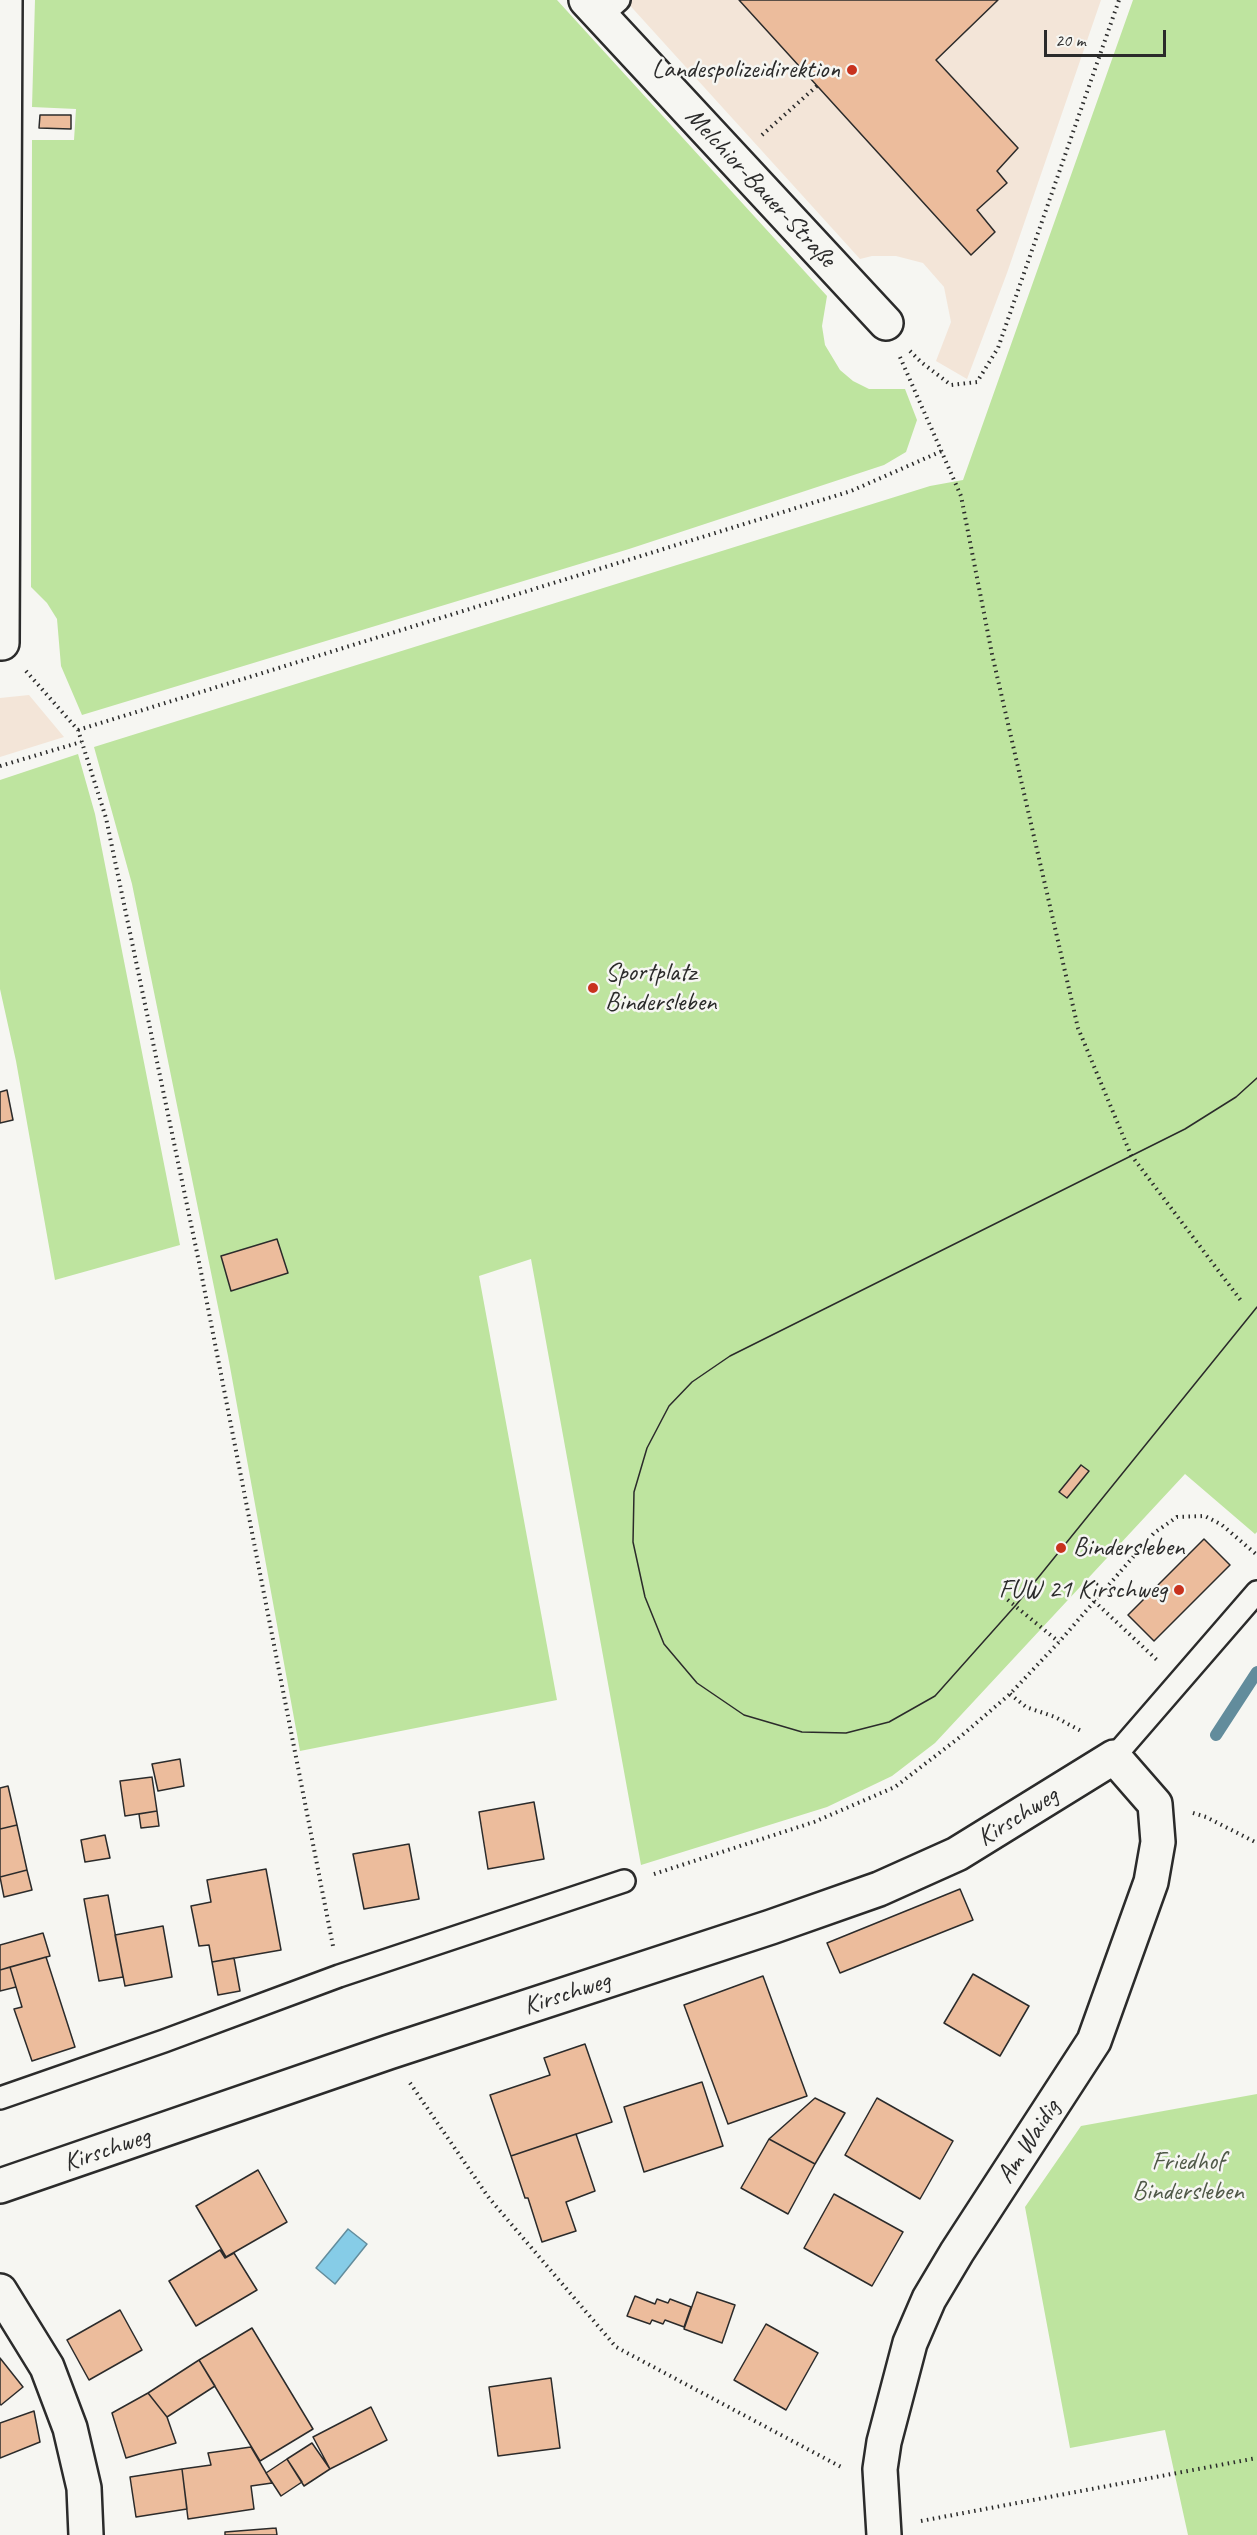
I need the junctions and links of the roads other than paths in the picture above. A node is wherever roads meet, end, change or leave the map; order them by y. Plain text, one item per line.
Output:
1 (5, 0) edge
2 (602, 5) edge
3 (886, 323) road end
4 (2, 643) road end
5 (1257, 1592) edge
6 (1114, 1757) junction
7 (624, 1881) road end
8 (0, 2098) edge
9 (0, 2186) edge
10 (0, 2291) edge
11 (883, 2532) edge
12 (86, 2535) edge

1 - 4 street
2 - 3 street, Melchior-Bauer-Straße
5 - 6 lane
6 - 9 street, Kirschweg
6 - 11 street, Am Waidig
7 - 8 lane
10 - 12 street

